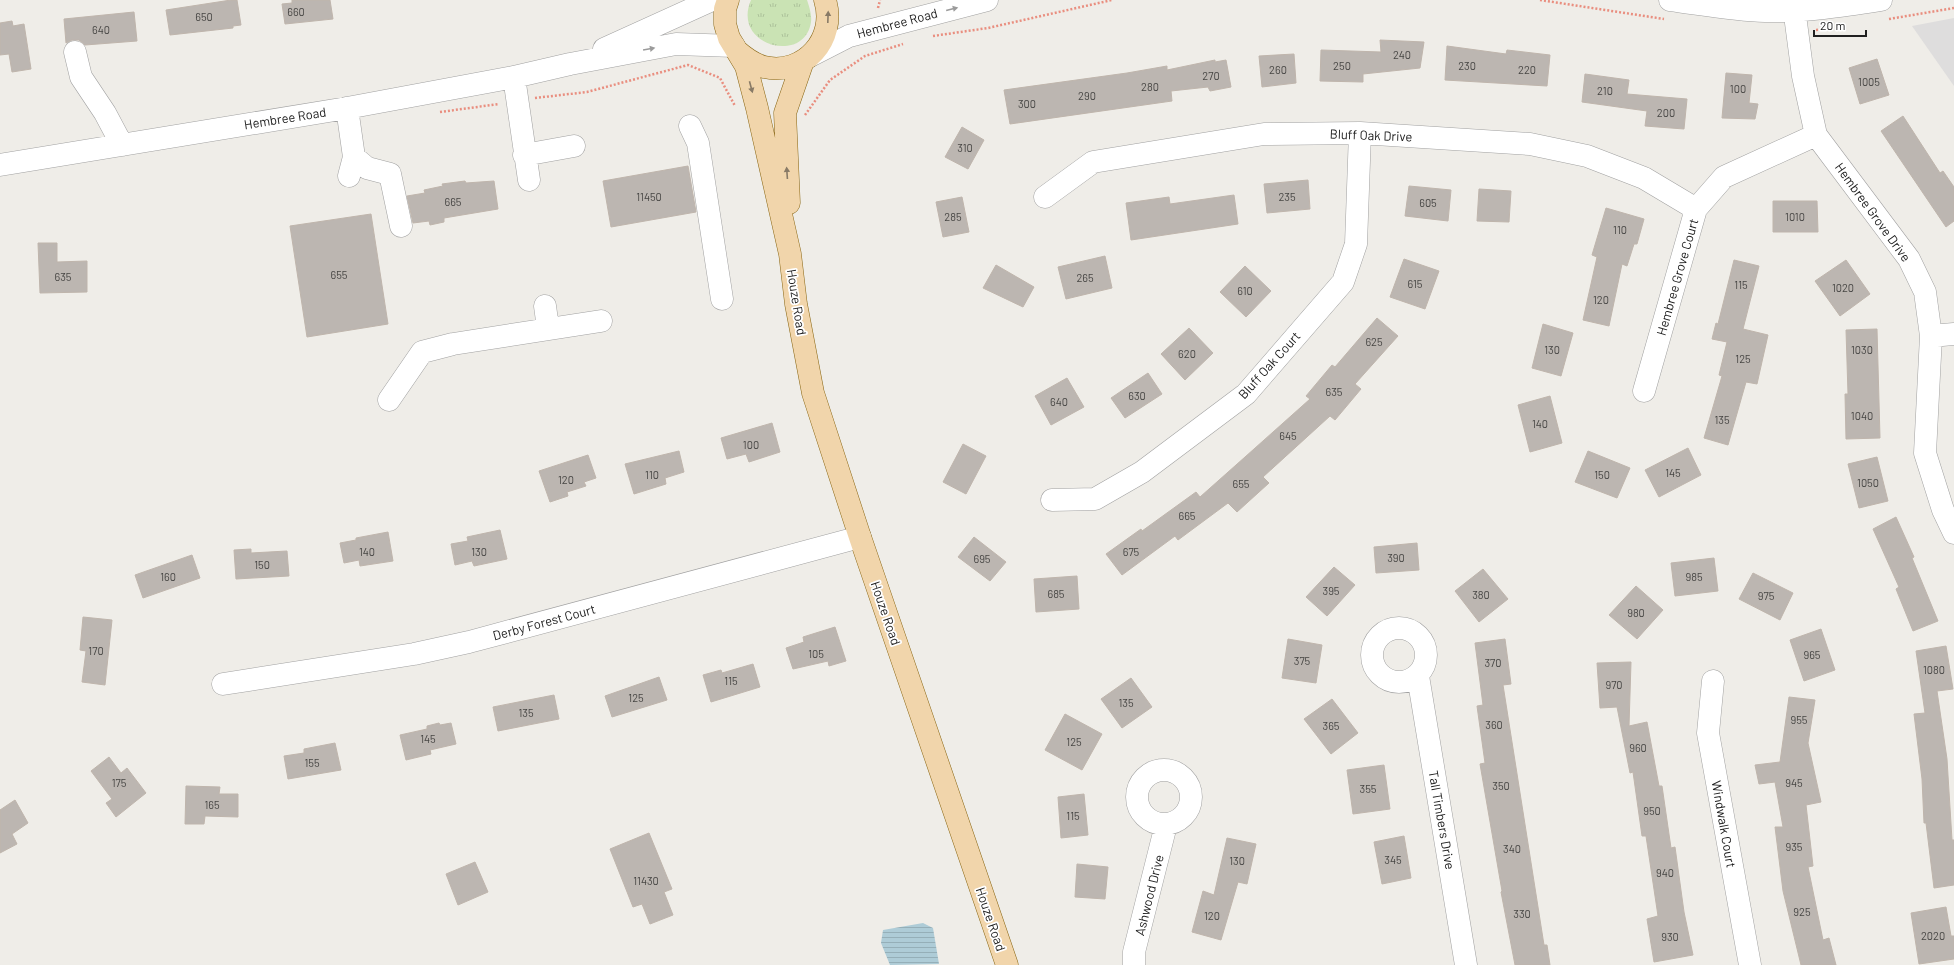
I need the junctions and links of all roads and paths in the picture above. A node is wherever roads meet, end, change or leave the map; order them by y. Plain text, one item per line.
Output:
1 (712, 0) edge
2 (728, 0) edge
3 (825, 0) edge
4 (987, 0) edge
5 (1670, 0) edge
6 (1881, 0) edge
7 (1794, 5) edge
8 (736, 48) junction
9 (76, 52) dead end
10 (806, 59) junction
11 (570, 64) junction
12 (514, 77) junction
13 (347, 108) junction
14 (690, 126) dead end
15 (1360, 133) junction
16 (1816, 135) junction
17 (122, 145) junction
18 (574, 146) dead end
19 (524, 155) junction
20 (0, 165) edge
21 (529, 180) dead end
22 (1045, 197) dead end
23 (1696, 209) junction
24 (401, 226) dead end
25 (790, 254) junction
26 (722, 299) dead end
27 (545, 306) dead end
28 (601, 321) dead end
29 (548, 328) junction
30 (1954, 334) edge
31 (1931, 336) junction
32 (1644, 391) dead end
33 (390, 400) dead end
34 (1052, 500) dead end
35 (1954, 533) edge
36 (860, 537) junction
37 (1418, 676) dead end
38 (1713, 682) dead end
39 (223, 684) dead end
40 (1166, 825) dead end
41 (1007, 965) edge
42 (1134, 965) edge
43 (1466, 965) edge
44 (1750, 965) edge

1 - 11 street, Hembree Road
2 - 8 main road, Houze Road
10 -> 3 main road, Houze Road
10 -> 4 street, Hembree Road
5 - 7 street
6 - 7 street
7 - 16 street, Hembree Grove Drive
8 - 10 main road
11 -> 8 street, Hembree Road
8 -> 25 main road, Houze Road
9 - 17 street
25 -> 10 main road, Houze Road
11 - 12 street, Hembree Road
12 - 13 street, Hembree Road
12 - 19 street
13 - 17 street, Hembree Road
13 - 24 street
14 - 26 street
15 - 22 street, Bluff Oak Drive
15 - 23 street, Bluff Oak Drive
15 - 34 street, Bluff Oak Court
16 - 23 street, Hembree Grove Court
16 - 31 street, Hembree Grove Drive
17 - 20 street, Hembree Road
18 - 19 street
19 - 21 street
23 - 32 street, Hembree Grove Court
25 - 36 main road, Houze Road
27 - 29 street
28 - 29 street
29 - 33 street
30 - 31 street
31 - 35 street, Hembree Grove Drive
36 - 39 street, Derby Forest Court
36 - 41 main road, Houze Road
37 - 43 street, Tall Timbers Drive
38 - 44 street, Windwalk Court
40 - 42 street, Ashwood Drive

